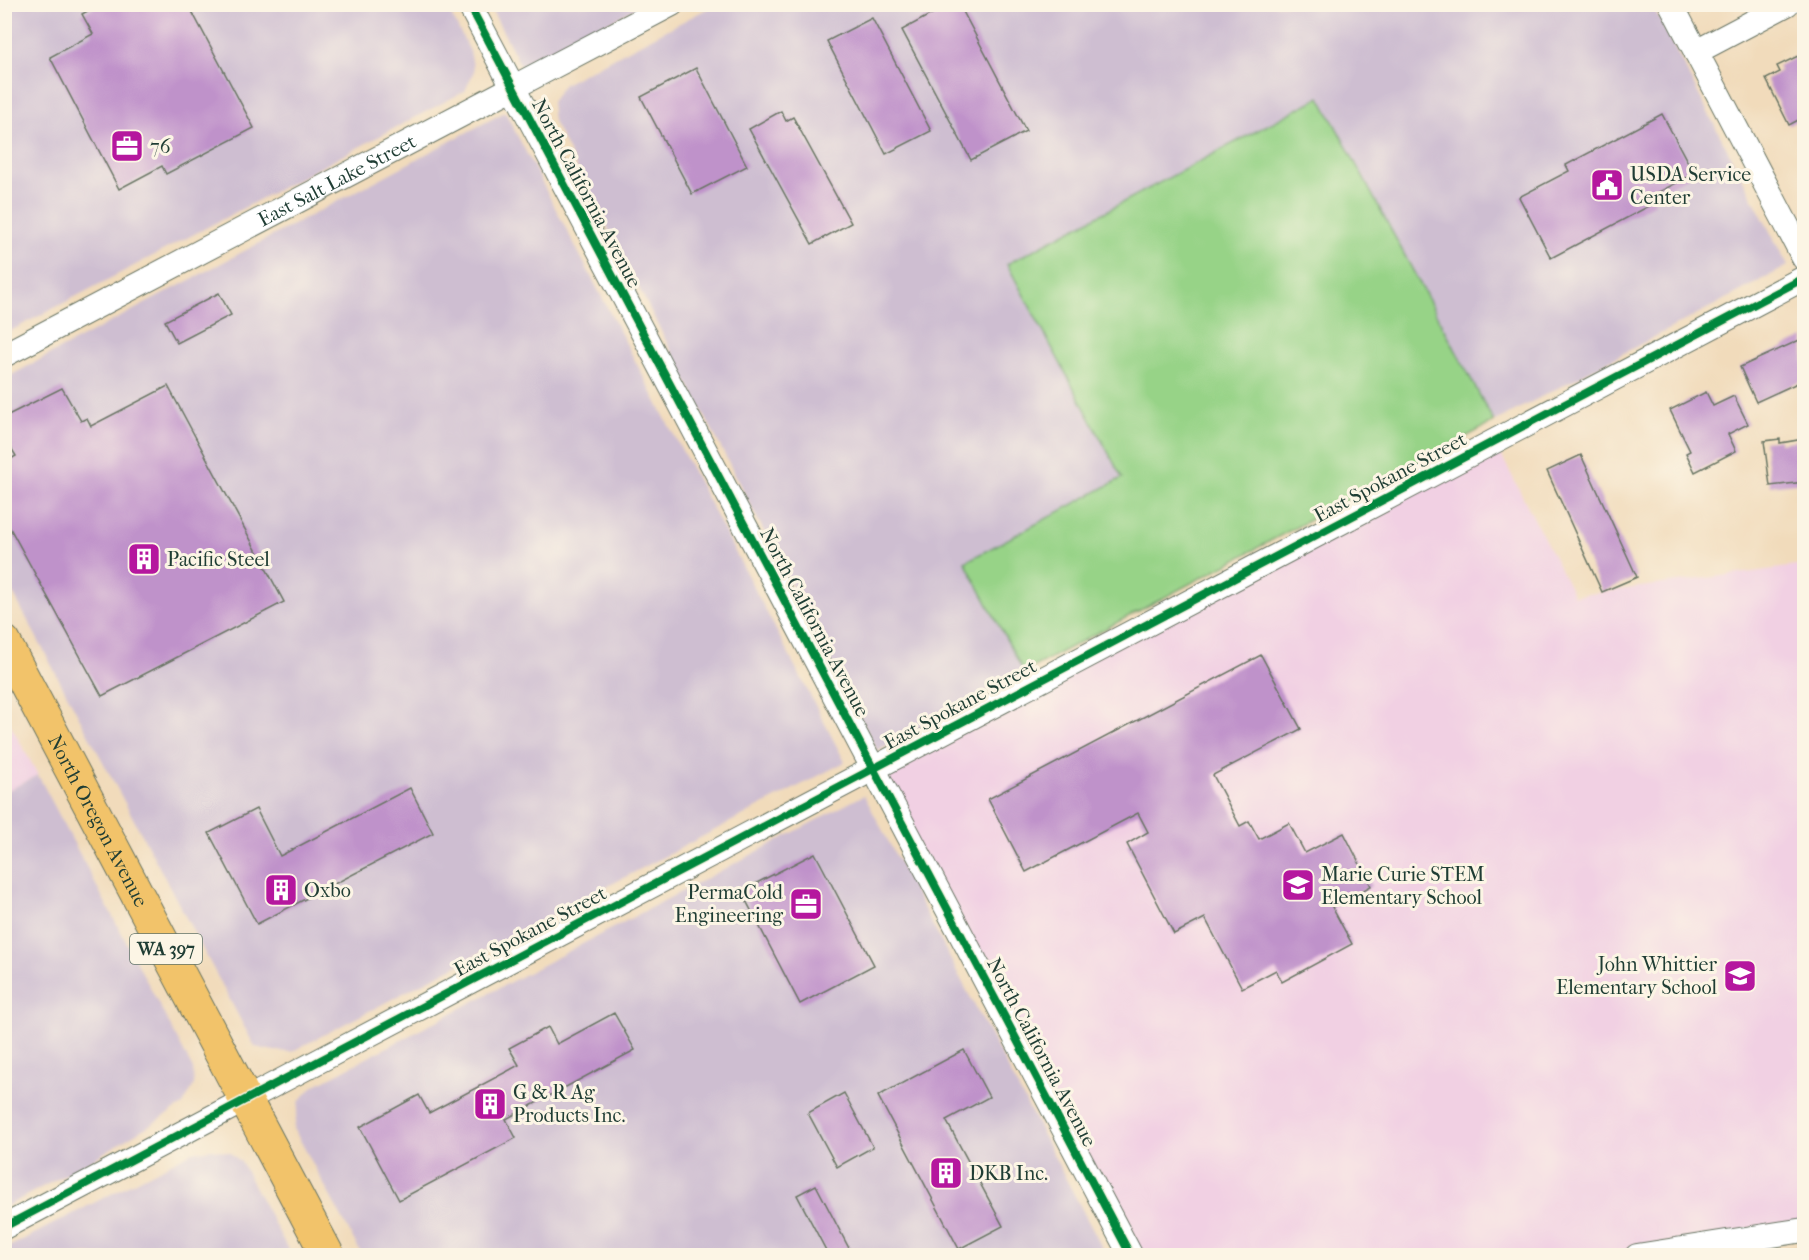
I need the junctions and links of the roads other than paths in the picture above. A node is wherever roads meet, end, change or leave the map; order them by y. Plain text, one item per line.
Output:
1 (469, 4) edge
2 (672, 4) edge
3 (1671, 4) edge
4 (1787, 4) edge
5 (1696, 52) junction
6 (513, 88) junction
7 (1804, 258) edge
8 (1804, 278) edge
9 (4, 356) edge
10 (4, 642) edge
11 (873, 768) junction
12 (246, 1100) junction
13 (4, 1227) edge
14 (1804, 1230) edge
15 (328, 1256) edge
16 (1131, 1256) edge
17 (1637, 1256) edge

1 - 6 street, North California Avenue
2 - 6 street, East Salt Lake Street
3 - 5 street
4 - 5 street
5 - 7 street
6 - 9 street, East Salt Lake Street
6 - 11 street, North California Avenue
8 - 11 street, East Spokane Street
10 - 12 main road, North Oregon Avenue / WA 397
11 - 12 street, East Spokane Street
11 - 16 street, North California Avenue
12 - 13 street, East Spokane Street
12 - 15 main road, North Oregon Avenue / WA 397
14 - 17 street

